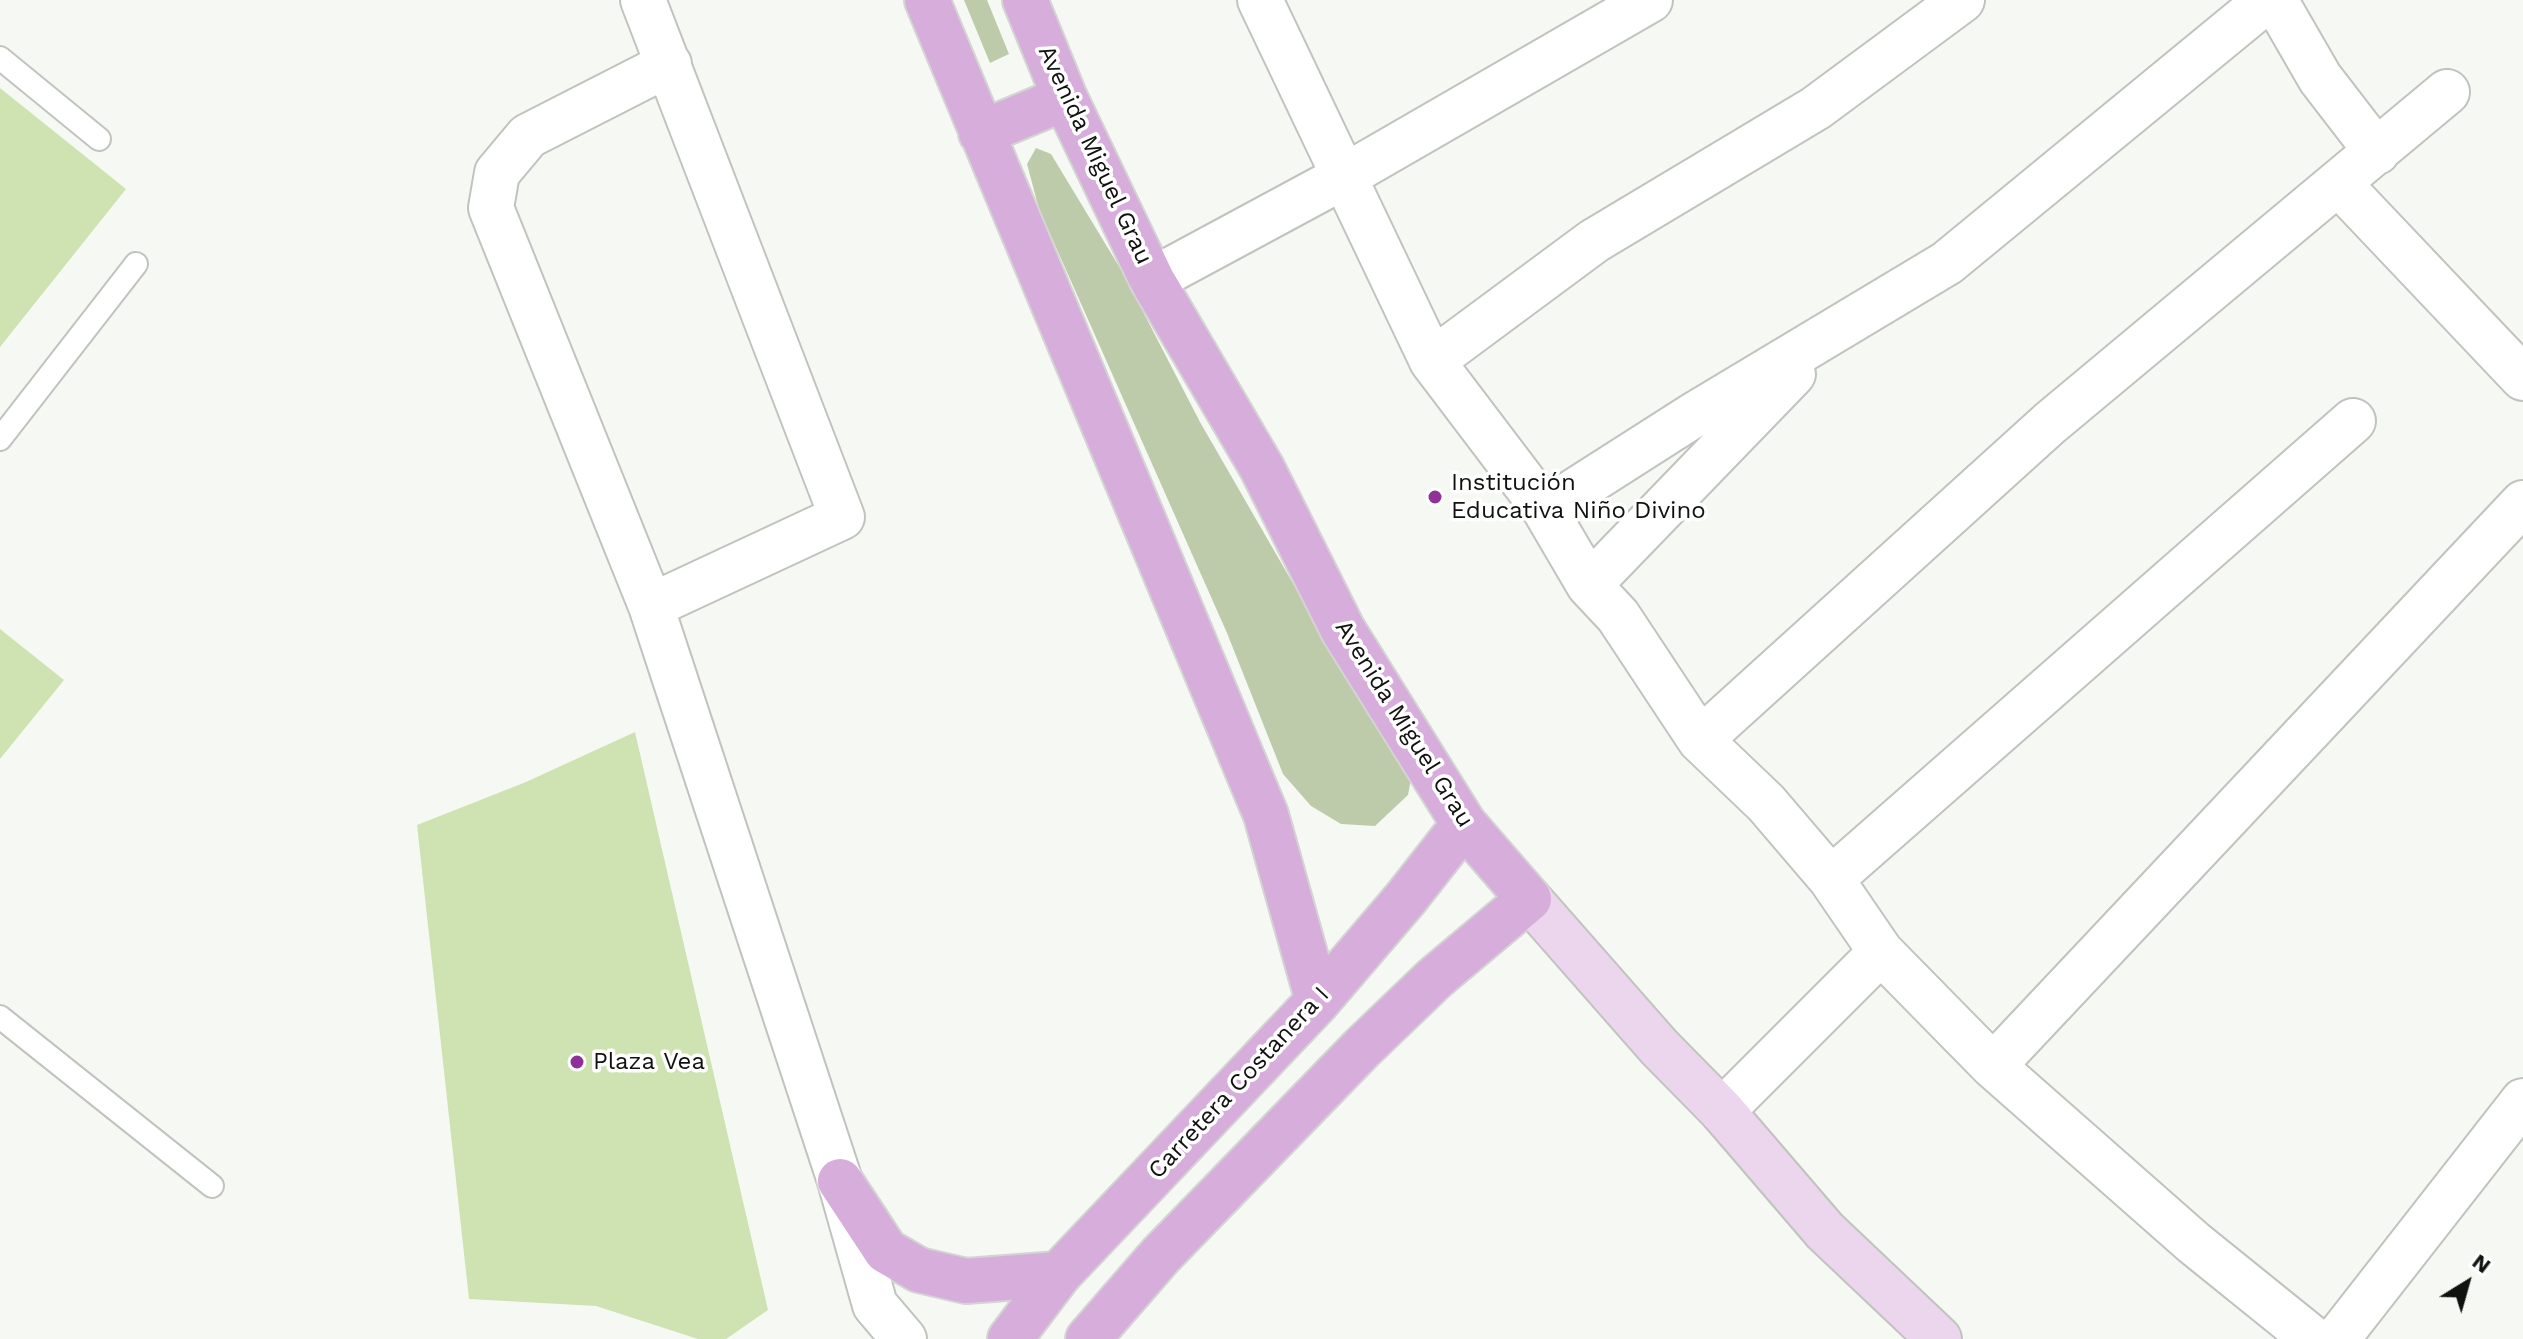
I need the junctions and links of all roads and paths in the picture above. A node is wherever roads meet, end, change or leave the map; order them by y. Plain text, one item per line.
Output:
1 (643, 0) edge
2 (927, 0) edge
3 (1025, 0) edge
4 (1650, 0) edge
5 (1962, 0) edge
6 (2267, 0) edge
7 (2275, 0) edge
8 (1263, 1) edge
9 (0, 58) edge
10 (669, 64) junction
11 (2447, 92) dead end
12 (1065, 98) junction
13 (981, 133) junction
14 (99, 139) dead end
15 (2377, 152) junction
16 (1345, 176) junction
17 (2339, 184) junction
18 (136, 264) dead end
19 (1152, 280) junction
20 (1830, 335) junction
21 (1432, 361) junction
22 (2523, 378) edge
23 (2353, 421) dead end
24 (0, 439) edge
25 (2523, 503) edge
26 (1545, 510) junction
27 (1589, 585) junction
28 (651, 606) junction
29 (1700, 740) junction
30 (1464, 824) junction
31 (1831, 879) junction
32 (1529, 899) junction
33 (1881, 952) junction
34 (1318, 1001) junction
35 (0, 1017) edge
36 (1993, 1066) junction
37 (2523, 1101) edge
38 (1722, 1111) junction
39 (840, 1181) junction
40 (212, 1186) dead end
41 (1059, 1274) junction
42 (904, 1339) edge
43 (1010, 1339) edge
44 (1088, 1339) edge
45 (1939, 1339) edge
46 (2313, 1339) edge
47 (2337, 1339) edge

1 - 10 street
2 - 13 main road
3 - 12 main road, Avenida Miguel Grau
4 - 16 street
5 - 21 street
6 - 20 street
7 - 15 street
8 - 16 street
9 - 14 lane
10 - 28 street
10 - 28 street
11 - 15 street
12 - 13 main road
12 - 19 main road, Avenida Miguel Grau
13 - 34 main road
15 - 17 street
16 - 19 street
16 - 21 street
17 - 22 street
17 - 29 street
18 - 24 lane
19 - 30 main road, Avenida Miguel Grau
20 - 26 street
20 - 27 street
21 - 26 street
23 - 31 street
25 - 36 street
26 - 27 street
27 - 29 street
28 - 39 street
29 - 31 street
30 - 32 main road, Avenida Miguel Grau
30 - 34 main road, Carretera Costanera I
31 - 33 street
32 - 38 main road, Avenida Miguel Grau
32 - 44 main road
33 - 36 street
33 - 38 street
34 - 41 main road, Carretera Costanera I
35 - 40 lane
36 - 46 street
37 - 47 street
38 - 45 main road, Avenida Miguel Grau
39 - 41 main road
39 - 42 street
41 - 43 main road, Carretera Costanera I

